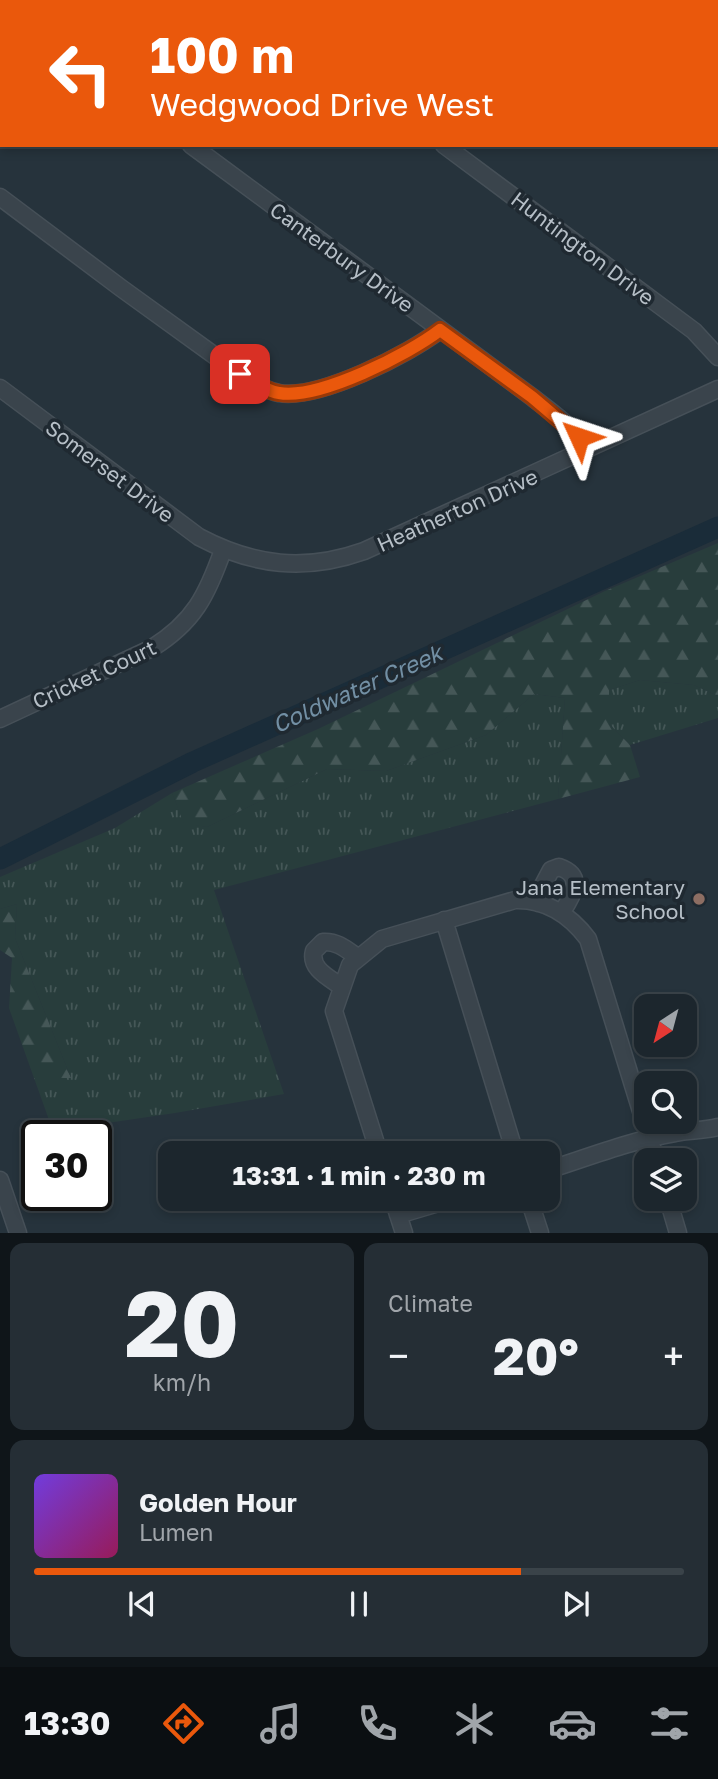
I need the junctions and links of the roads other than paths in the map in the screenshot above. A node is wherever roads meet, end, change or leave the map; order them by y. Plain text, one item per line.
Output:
1 (194, 147) edge
2 (447, 147) edge
3 (0, 197) edge
4 (440, 330) junction
5 (718, 357) edge
6 (0, 388) edge
7 (718, 389) edge
8 (586, 451) junction
9 (223, 550) junction
10 (0, 719) edge
11 (538, 903) junction
12 (562, 912) junction
13 (444, 920) junction
14 (353, 961) junction
15 (342, 987) junction
16 (718, 1127) edge
17 (650, 1139) junction
18 (375, 1141) edge
19 (511, 1141) edge
20 (653, 1148) edge
21 (560, 1166) edge
22 (0, 1180) edge
23 (397, 1211) edge
24 (533, 1211) edge
25 (672, 1211) edge
26 (18, 1233) edge
27 (404, 1233) edge
28 (540, 1233) edge
29 (678, 1233) edge

1 - 4 street, Canterbury Drive
2 - 5 street, Huntington Drive
3 - 4 street
4 - 8 street, Canterbury Drive
6 - 9 street, Somerset Drive
7 - 8 street, Heatherton Drive
8 - 9 street, Heatherton Drive
9 - 10 street, Cricket Court
11 - 12 street
11 - 12 street
11 - 13 street
12 - 17 street
13 - 14 street
13 - 19 street
14 - 15 street
14 - 15 street
15 - 18 street
16 - 17 street
17 - 20 street
17 - 21 street
22 - 26 street
23 - 27 street
24 - 28 street
25 - 29 street

